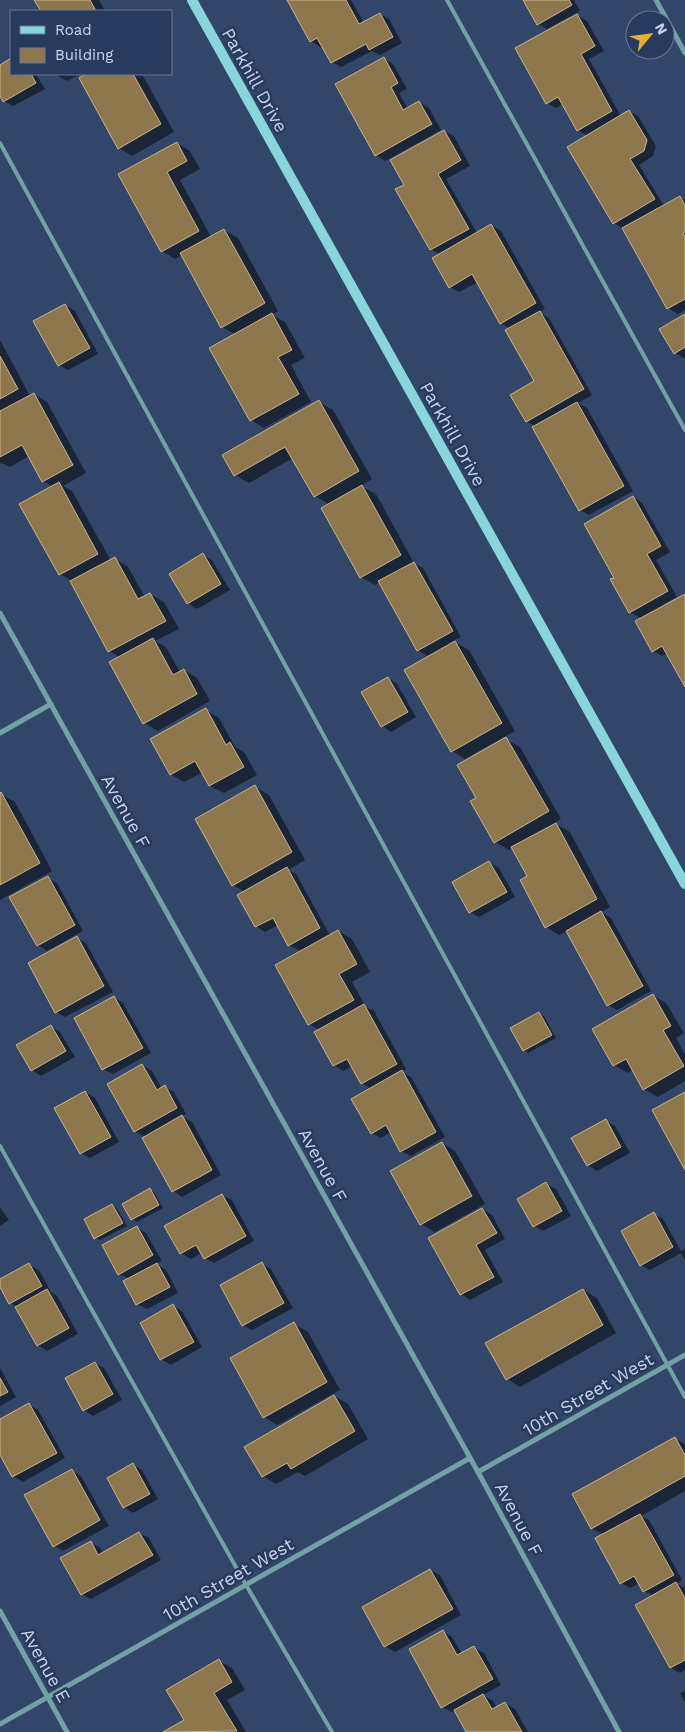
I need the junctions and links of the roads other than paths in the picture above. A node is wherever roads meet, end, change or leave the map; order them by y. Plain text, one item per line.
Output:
1 (192, 0) edge
2 (447, 0) edge
3 (656, 0) edge
4 (685, 54) edge
5 (0, 143) edge
6 (685, 430) edge
7 (0, 613) edge
8 (51, 704) junction
9 (0, 733) edge
10 (685, 884) edge
11 (0, 1146) edge
12 (685, 1355) edge
13 (667, 1365) junction
14 (685, 1397) edge
15 (470, 1458) junction
16 (478, 1472) junction
17 (246, 1585) junction
18 (0, 1611) edge
19 (48, 1697) junction
20 (0, 1724) edge
21 (67, 1732) edge
22 (332, 1732) edge
23 (619, 1732) edge

1 - 10 street, Parkhill Drive
2 - 6 lane
3 - 4 street
5 - 13 lane
7 - 8 street, Avenue F
8 - 9 street
8 - 15 street, Avenue F
11 - 17 lane
12 - 13 street, 10th Street West
13 - 14 lane
13 - 16 street, 10th Street West
15 - 16 street, Avenue F
15 - 17 street, 10th Street West
16 - 23 street, Avenue F
17 - 19 street, 10th Street West
17 - 22 lane
18 - 19 street, Avenue E
19 - 20 street, 10th Street West
19 - 21 street, Avenue E

